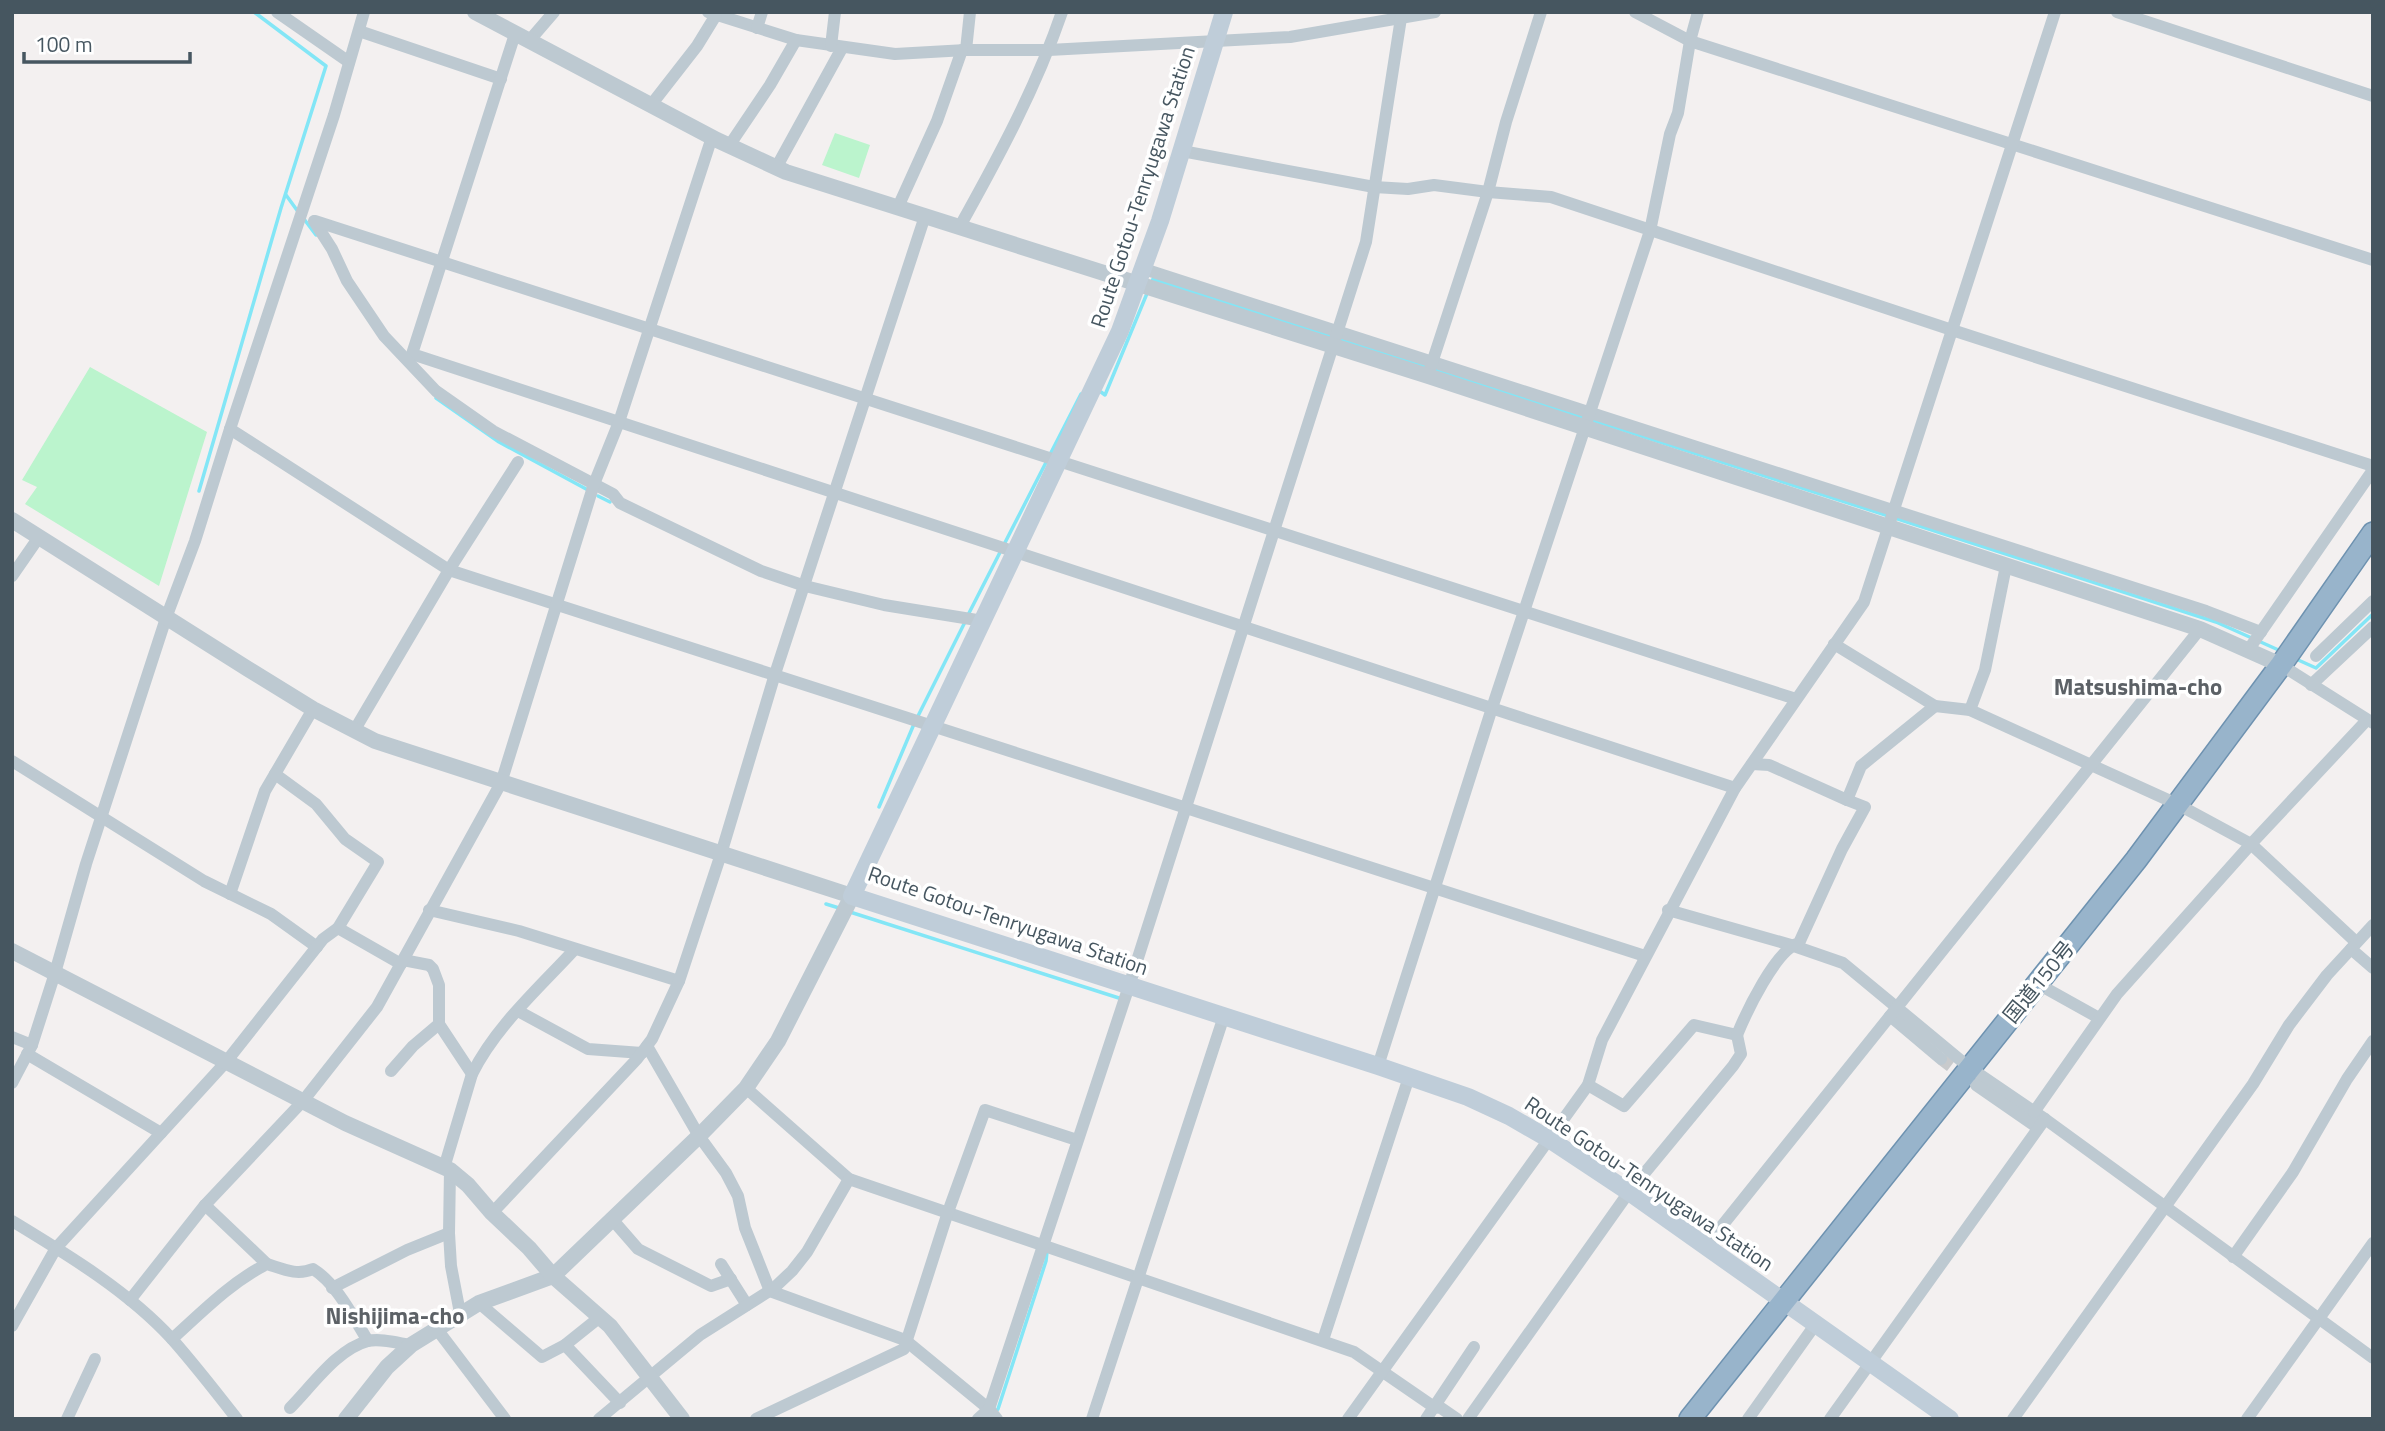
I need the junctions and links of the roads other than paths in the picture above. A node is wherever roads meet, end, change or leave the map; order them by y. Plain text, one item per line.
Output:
1 (277, 12) edge
2 (365, 12) edge
3 (475, 12) edge
4 (554, 12) edge
5 (762, 12) edge
6 (835, 12) edge
7 (970, 12) edge
8 (1062, 12) edge
9 (1224, 12) edge
10 (1435, 12) edge
11 (1541, 12) edge
12 (1635, 12) edge
13 (1698, 12) edge
14 (2055, 12) edge
15 (2117, 12) edge
16 (712, 13) edge
17 (1401, 18) junction
18 (757, 28) junction
19 (359, 31) junction
20 (522, 37) junction
21 (796, 40) junction
22 (1216, 40) junction
23 (1690, 41) junction
24 (837, 47) junction
25 (964, 50) junction
26 (1049, 50) junction
27 (349, 62) junction
28 (501, 79) junction
29 (2373, 96) edge
30 (651, 104) junction
31 (712, 137) junction
32 (2012, 145) junction
33 (729, 146) junction
34 (1182, 151) junction
35 (776, 168) junction
36 (1374, 187) junction
37 (1488, 192) junction
38 (898, 208) junction
39 (303, 211) junction
40 (925, 216) junction
41 (314, 221) junction
42 (959, 228) junction
43 (1650, 231) junction
44 (2373, 260) edge
45 (441, 263) junction
46 (1141, 276) junction
47 (649, 330) junction
48 (1952, 330) junction
49 (1335, 340) junction
50 (1430, 369) junction
51 (866, 400) junction
52 (1586, 421) junction
53 (618, 422) junction
54 (230, 429) junction
55 (1060, 461) junction
56 (518, 462) dead end
57 (2373, 468) edge
58 (594, 484) junction
59 (836, 491) junction
60 (1891, 518) junction
61 (12, 520) edge
62 (1273, 532) junction
63 (2373, 533) edge
64 (38, 537) junction
65 (1016, 552) junction
66 (2006, 566) junction
67 (449, 570) junction
68 (12, 576) edge
69 (805, 586) junction
70 (2373, 601) edge
71 (557, 605) junction
72 (1525, 613) junction
73 (166, 618) junction
74 (982, 621) junction
75 (2348, 625) junction
76 (1242, 627) junction
77 (2373, 627) edge
78 (2200, 629) junction
79 (2261, 632) junction
80 (2361, 638) junction
81 (1834, 644) junction
82 (2249, 649) junction
83 (2316, 656) dead end
84 (2281, 665) junction
85 (775, 674) junction
86 (2311, 685) junction
87 (1796, 699) junction
88 (1935, 706) junction
89 (1492, 708) junction
90 (313, 709) junction
91 (1970, 710) junction
92 (2370, 722) edge
93 (933, 725) junction
94 (354, 731) junction
95 (12, 761) edge
96 (1752, 764) junction
97 (2091, 766) junction
98 (275, 774) junction
99 (501, 783) junction
100 (1735, 788) junction
101 (1847, 800) junction
102 (2176, 804) junction
103 (1184, 807) junction
104 (102, 816) junction
105 (2251, 844) junction
106 (721, 854) junction
107 (1435, 888) junction
108 (230, 894) junction
109 (852, 896) junction
110 (1668, 910) junction
111 (429, 911) junction
112 (2373, 925) edge
113 (338, 928) junction
114 (1791, 945) junction
115 (2354, 945) junction
116 (317, 947) junction
117 (575, 948) junction
118 (12, 951) edge
119 (1645, 956) junction
120 (402, 962) junction
121 (2373, 968) edge
122 (55, 973) junction
123 (679, 981) junction
124 (2038, 984) junction
125 (1129, 986) junction
126 (518, 1011) junction
127 (1894, 1012) junction
128 (1224, 1016) junction
129 (2099, 1018) junction
130 (439, 1024) junction
131 (1737, 1035) junction
132 (12, 1037) edge
133 (2373, 1041) edge
134 (645, 1049) junction
135 (30, 1050) junction
136 (1941, 1059) tunnel mouth
137 (226, 1062) junction
138 (1378, 1066) junction
139 (391, 1072) dead end
140 (472, 1074) junction
141 (1409, 1077) junction
142 (1973, 1077) junction
143 (12, 1083) edge
144 (1588, 1086) junction
145 (746, 1088) junction
146 (303, 1101) junction
147 (2039, 1120) junction
148 (161, 1133) junction
149 (699, 1136) junction
150 (1549, 1139) junction
151 (1077, 1140) junction
152 (447, 1169) junction
153 (849, 1179) junction
154 (1629, 1192) junction
155 (205, 1205) junction
156 (2165, 1206) junction
157 (948, 1212) junction
158 (492, 1213) junction
159 (611, 1218) junction
160 (12, 1222) edge
161 (449, 1233) junction
162 (2373, 1243) edge
163 (1043, 1245) junction
164 (1705, 1247) junction
165 (56, 1248) junction
166 (2233, 1257) junction
167 (267, 1264) junction
168 (721, 1264) dead end
169 (553, 1276) junction
170 (1137, 1277) junction
171 (731, 1279) junction
172 (332, 1288) junction
173 (770, 1291) junction
174 (130, 1300) junction
175 (479, 1303) junction
176 (1783, 1303) junction
177 (747, 1305) junction
178 (460, 1313) junction
179 (600, 1317) junction
180 (2318, 1319) junction
181 (1815, 1325) junction
182 (12, 1326) edge
183 (436, 1328) junction
184 (172, 1339) junction
185 (905, 1340) junction
186 (1323, 1340) junction
187 (368, 1341) junction
188 (411, 1345) junction
189 (565, 1345) junction
190 (1474, 1347) dead end
191 (2373, 1358) edge
192 (95, 1359) dead end
193 (1870, 1362) junction
194 (1382, 1372) junction
195 (649, 1376) junction
196 (620, 1403) junction
197 (1434, 1407) junction
198 (290, 1408) dead end
199 (993, 1414) edge
200 (67, 1419) edge
201 (237, 1419) edge
202 (346, 1419) edge
203 (505, 1419) edge
204 (599, 1419) edge
205 (682, 1419) edge
206 (756, 1419) edge
207 (978, 1419) edge
208 (1091, 1419) edge
209 (1348, 1419) edge
210 (1426, 1419) edge
211 (1457, 1419) edge
212 (1468, 1419) edge
213 (1690, 1419) edge
214 (1748, 1419) edge
215 (1830, 1419) edge
216 (1950, 1419) edge
217 (2013, 1419) edge
218 (2247, 1419) edge

1 - 27 street
2 - 19 street
3 - 20 street
4 - 20 street
5 - 18 street
6 - 24 street
7 - 25 street
8 - 26 street
9 - 22 main road, Route Gotou-Tenryugawa Station
10 - 17 street
11 - 37 street
12 - 23 street
13 - 23 street
14 - 32 street
15 - 29 street
16 - 18 street
16 - 30 street
17 - 22 street
17 - 36 street
18 - 21 street
19 - 27 street
19 - 28 street
20 - 28 street
20 - 30 street
21 - 24 street
21 - 33 street
22 - 26 street
22 - 34 main road, Route Gotou-Tenryugawa Station
23 - 32 street
23 - 43 street
24 - 25 street
24 - 35 street
25 - 26 street
25 - 38 street
26 - 42 street
27 - 39 street
28 - 45 street
30 - 31 street
31 - 33 street
31 - 47 street
32 - 44 street
32 - 48 street
33 - 35 street
34 - 36 street
34 - 46 main road, Route Gotou-Tenryugawa Station
35 - 38 street
36 - 37 street
36 - 49 street
37 - 43 street
37 - 50 street
38 - 40 street
39 - 41 street
39 - 54 street
40 - 42 street
40 - 51 street
41 - 45 street
41 - 58 street
42 - 46 street
43 - 48 street
43 - 52 street
45 - 47 street
45 - 53 street
46 - 49 street
46 - 55 main road, Route Gotou-Tenryugawa Station
47 - 51 street
47 - 53 street
48 - 57 street
48 - 60 street
49 - 50 street
49 - 62 street
50 - 52 street
51 - 55 street
51 - 59 street
52 - 60 street
52 - 72 street
53 - 58 street
53 - 59 street
54 - 67 street
54 - 73 street
55 - 62 street
55 - 65 main road, Route Gotou-Tenryugawa Station
56 - 67 street
57 - 79 street
58 - 69 street
58 - 71 street
59 - 65 street
59 - 69 street
60 - 66 street
60 - 79 street
60 - 81 street
61 - 64 street
62 - 72 street
62 - 76 street
63 - 84 highway, 国道150号
64 - 68 street
64 - 73 street
65 - 74 main road, Route Gotou-Tenryugawa Station
65 - 76 street
66 - 78 street
66 - 91 street
67 - 71 street
67 - 94 street
69 - 74 street
69 - 85 street
70 - 75 street
71 - 85 street
71 - 99 street
72 - 87 street
72 - 89 street
73 - 90 street
73 - 104 street
74 - 93 main road, Route Gotou-Tenryugawa Station
75 - 80 street
75 - 83 street
76 - 89 street
76 - 103 street
77 - 80 street
78 - 82 street
78 - 97 street
79 - 82 street
80 - 86 street
81 - 87 street
81 - 88 street
82 - 84 street
84 - 86 street
84 - 102 highway, 国道150号
85 - 93 street
85 - 106 street
86 - 92 street
87 - 96 street
88 - 91 street
88 - 101 street
89 - 100 street
89 - 107 street
90 - 94 street
90 - 98 street
91 - 97 street
92 - 105 street
93 - 103 street
93 - 109 main road, Route Gotou-Tenryugawa Station
94 - 99 street
95 - 104 street
96 - 100 street
96 - 101 street
97 - 102 street
97 - 127 street
98 - 108 street
98 - 113 street
99 - 106 street
99 - 111 street
100 - 110 street
101 - 114 street
102 - 105 street
102 - 124 highway, 国道150号
103 - 107 street
103 - 125 street
104 - 108 street
104 - 122 street
105 - 115 street
105 - 129 street
106 - 109 street
106 - 123 street
107 - 119 street
107 - 138 street
108 - 116 street
109 - 125 main road, Route Gotou-Tenryugawa Station
109 - 145 street
110 - 114 street
110 - 119 street
111 - 117 street
111 - 120 street
112 - 115 street
113 - 116 street
113 - 120 street
114 - 127 street
114 - 131 street
115 - 121 street
115 - 156 street
116 - 137 street
117 - 123 street
117 - 126 street
118 - 122 street
119 - 144 street
120 - 130 street
120 - 146 street
122 - 135 street
122 - 137 street
123 - 134 street
124 - 129 street
124 - 142 highway, 国道150号
125 - 128 main road, Route Gotou-Tenryugawa Station
125 - 151 street
126 - 134 street
126 - 140 street
127 - 136 street
127 - 142 street
127 - 164 street
128 - 138 main road, Route Gotou-Tenryugawa Station
128 - 170 street
129 - 147 street
130 - 139 street
130 - 140 street
131 - 144 street
131 - 154 street
132 - 135 street
133 - 166 street
134 - 149 street
134 - 158 street
135 - 143 street
135 - 148 street
137 - 146 street
137 - 148 street
138 - 141 main road, Route Gotou-Tenryugawa Station
140 - 152 street
141 - 150 main road, Route Gotou-Tenryugawa Station
141 - 186 street
142 - 147 street
142 - 176 highway, 国道150号
144 - 150 street
145 - 149 street
145 - 153 street
146 - 152 street
146 - 155 street
147 - 156 street
147 - 193 street
148 - 165 street
149 - 159 street
149 - 173 street
150 - 154 main road, Route Gotou-Tenryugawa Station
150 - 194 street
151 - 157 street
151 - 163 street
152 - 158 street
152 - 161 street
153 - 157 street
153 - 173 street
154 - 164 main road, Route Gotou-Tenryugawa Station
154 - 212 street
155 - 167 street
155 - 174 street
156 - 166 street
156 - 217 street
157 - 163 street
157 - 185 street
158 - 169 street
159 - 169 street
159 - 171 street
160 - 165 street
161 - 172 street
161 - 178 street
162 - 180 street
163 - 170 street
163 - 199 street
164 - 176 main road, Route Gotou-Tenryugawa Station
165 - 174 street
165 - 182 street
166 - 180 street
167 - 172 street
167 - 184 street
168 - 171 street
169 - 175 street
169 - 179 street
170 - 186 street
170 - 208 street
171 - 177 street
172 - 187 street
173 - 177 street
173 - 185 street
174 - 184 street
175 - 178 street
175 - 189 street
176 - 181 main road, Route Gotou-Tenryugawa Station
176 - 213 highway, 国道150号
177 - 195 street
178 - 183 street
179 - 189 street
179 - 195 street
180 - 191 street
180 - 218 street
181 - 193 main road, Route Gotou-Tenryugawa Station
181 - 214 street
183 - 188 street
183 - 203 street
184 - 201 street
185 - 199 street
185 - 206 street
186 - 194 street
187 - 188 street
187 - 198 street
188 - 202 street
189 - 196 street
190 - 197 street
192 - 200 street
193 - 215 street
193 - 216 main road, Route Gotou-Tenryugawa Station
194 - 197 street
194 - 209 street
195 - 196 street
195 - 205 street
196 - 204 street
197 - 210 street
197 - 211 street
199 - 207 street

